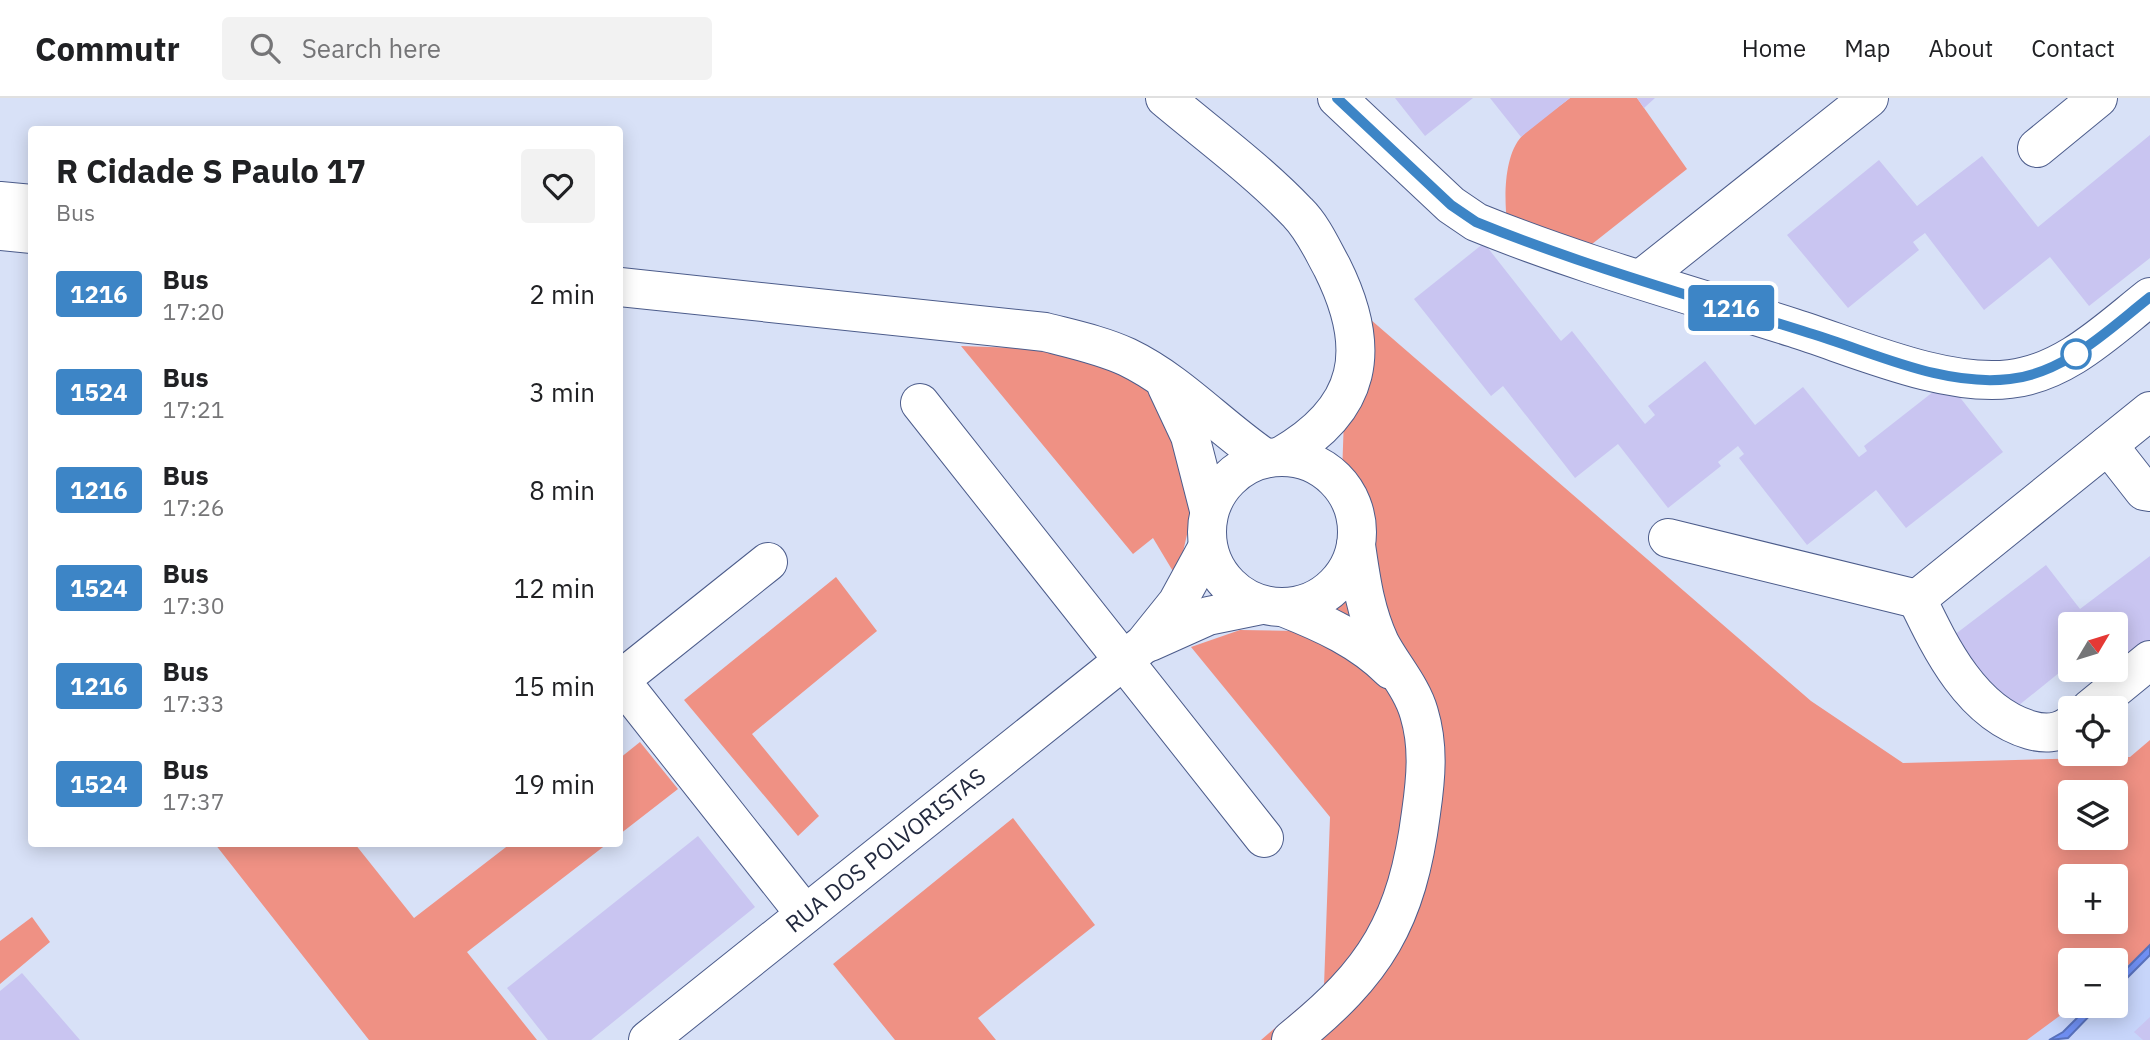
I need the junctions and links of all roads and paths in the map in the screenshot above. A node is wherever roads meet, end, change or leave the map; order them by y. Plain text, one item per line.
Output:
1 (1165, 98) edge
2 (1337, 98) edge
3 (1869, 98) edge
4 (2098, 98) edge
5 (2037, 148) dead end
6 (0, 201) edge
7 (28, 204) edge
8 (0, 231) edge
9 (28, 234) edge
10 (1641, 279) junction
11 (623, 288) edge
12 (2150, 297) edge
13 (1160, 377) junction
14 (1351, 383) junction
15 (920, 403) dead end
16 (2150, 411) edge
17 (2108, 445) junction
18 (1273, 457) junction
19 (1345, 491) junction
20 (2150, 492) edge
21 (1209, 510) junction
22 (1668, 538) dead end
23 (1356, 545) junction
24 (1208, 548) junction
25 (768, 562) dead end
26 (1917, 599) junction
27 (1273, 606) junction
28 (1134, 652) junction
29 (2150, 660) edge
30 (623, 678) edge
31 (623, 684) edge
32 (1404, 684) junction
33 (2106, 696) edge
34 (2058, 729) edge
35 (1265, 838) dead end
36 (806, 914) junction
37 (648, 1040) edge
38 (1291, 1040) edge

1 - 14 street
2 - 10 street
3 - 10 street
4 - 5 street
6 - 7 street
8 - 9 street
10 - 12 street
11 - 13 street
13 - 18 street
13 - 21 street
14 - 18 street
14 - 19 street
15 - 28 street
16 - 17 street
17 - 20 street
17 - 26 street
18 - 19 street
18 - 21 street
19 - 23 street
21 - 24 street
22 - 26 street
23 - 27 street
23 - 32 street
24 - 27 street
24 - 28 street, RUA DOS POLVORISTAS
25 - 30 street
26 - 34 street
27 - 28 street, RUA DOS POLVORISTAS
27 - 32 street
28 - 35 street
28 - 36 street, RUA DOS POLVORISTAS
29 - 33 street
31 - 36 street
32 - 38 street
36 - 37 street, RUA DOS POLVORISTAS

